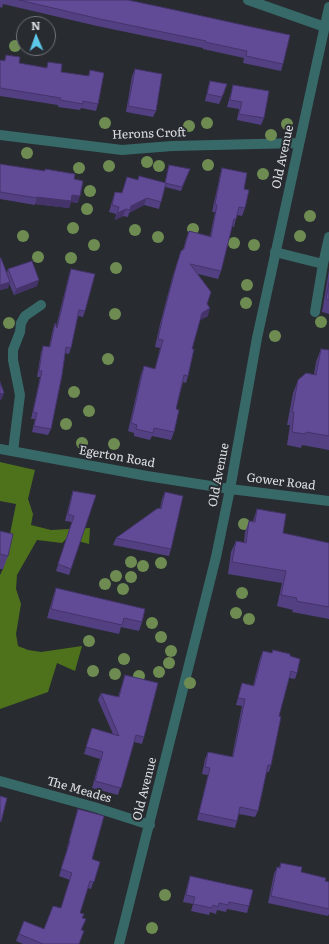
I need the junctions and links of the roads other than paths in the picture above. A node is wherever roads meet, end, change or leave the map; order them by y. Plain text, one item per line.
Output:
1 (248, 0) edge
2 (329, 7) edge
3 (325, 27) junction
4 (0, 135) edge
5 (299, 143) junction
6 (329, 237) edge
7 (275, 252) junction
8 (323, 264) junction
9 (41, 305) dead end
10 (315, 312) dead end
11 (0, 448) edge
12 (13, 451) junction
13 (230, 488) junction
14 (329, 502) edge
15 (0, 781) edge
16 (150, 825) junction
17 (119, 944) edge

1 - 3 street
2 - 3 street, Old Avenue
3 - 5 street, Old Avenue
4 - 5 street, Herons Croft
5 - 7 street, Old Avenue
6 - 8 street
7 - 8 street
7 - 13 street, Old Avenue
8 - 10 street
9 - 12 street
11 - 12 street, Egerton Road
12 - 13 street, Egerton Road
13 - 14 street, Gower Road
13 - 16 street, Old Avenue
15 - 16 street, The Meades
16 - 17 street, Old Avenue

